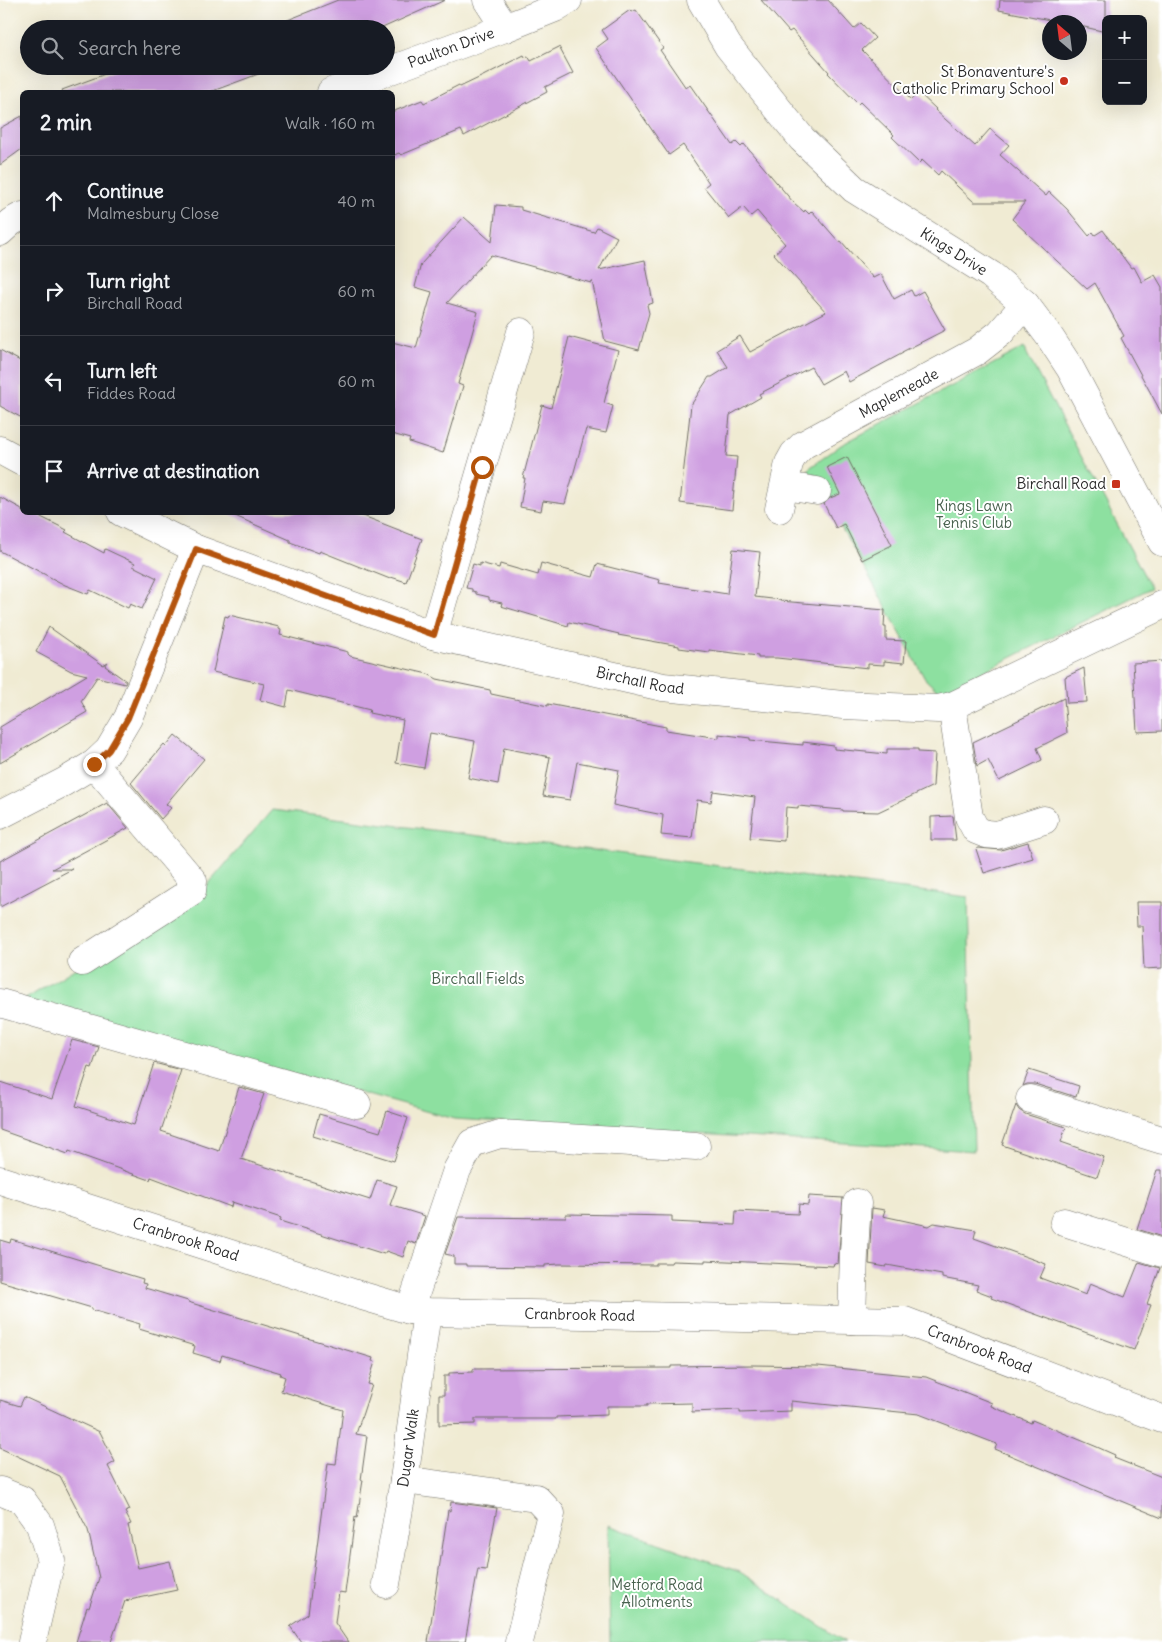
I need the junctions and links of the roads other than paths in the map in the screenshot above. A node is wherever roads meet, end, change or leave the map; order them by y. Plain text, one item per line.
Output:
1 (487, 0) edge
2 (568, 0) edge
3 (701, 0) edge
4 (505, 28) junction
5 (395, 68) edge
6 (377, 75) edge
7 (336, 90) edge
8 (20, 217) edge
9 (0, 232) edge
10 (1024, 304) junction
11 (521, 332) dead end
12 (0, 450) edge
13 (20, 461) edge
14 (816, 491) dead end
15 (127, 515) edge
16 (1162, 542) edge
17 (196, 549) junction
18 (1162, 605) edge
19 (434, 635) junction
20 (952, 706) junction
21 (94, 764) junction
22 (0, 815) edge
23 (1044, 820) dead end
24 (82, 962) dead end
25 (0, 1003) edge
26 (1030, 1099) dead end
27 (1080, 1100) dead end
28 (357, 1104) dead end
29 (1162, 1124) edge
30 (1162, 1140) edge
31 (696, 1146) dead end
32 (0, 1180) edge
33 (857, 1202) dead end
34 (1064, 1222) dead end
35 (1162, 1254) edge
36 (418, 1311) junction
37 (852, 1320) junction
38 (1160, 1414) edge
39 (404, 1480) junction
40 (0, 1491) edge
41 (386, 1584) dead end
42 (32, 1642) edge
43 (519, 1642) edge

1 - 4 street
2 - 4 street, Paulton Drive
3 - 10 street, Kings Drive
4 - 5 street, Paulton Drive
6 - 7 street, Paulton Drive
8 - 9 street
10 - 14 street, Maplemeade
10 - 16 street, Kings Drive
11 - 19 street
12 - 13 street
15 - 17 street, Birchall Road
17 - 19 street, Birchall Road
17 - 21 street
18 - 20 street, Birchall Road
19 - 20 street, Birchall Road
20 - 23 street
21 - 22 street
21 - 24 street
25 - 28 street
26 - 30 street
27 - 29 street
31 - 36 street, Dugar Walk
32 - 36 street, Cranbrook Road
33 - 37 street
34 - 35 street
36 - 37 street, Cranbrook Road
36 - 39 street, Dugar Walk
37 - 38 street, Cranbrook Road
39 - 41 street, Dugar Walk
39 - 43 street
40 - 42 street

